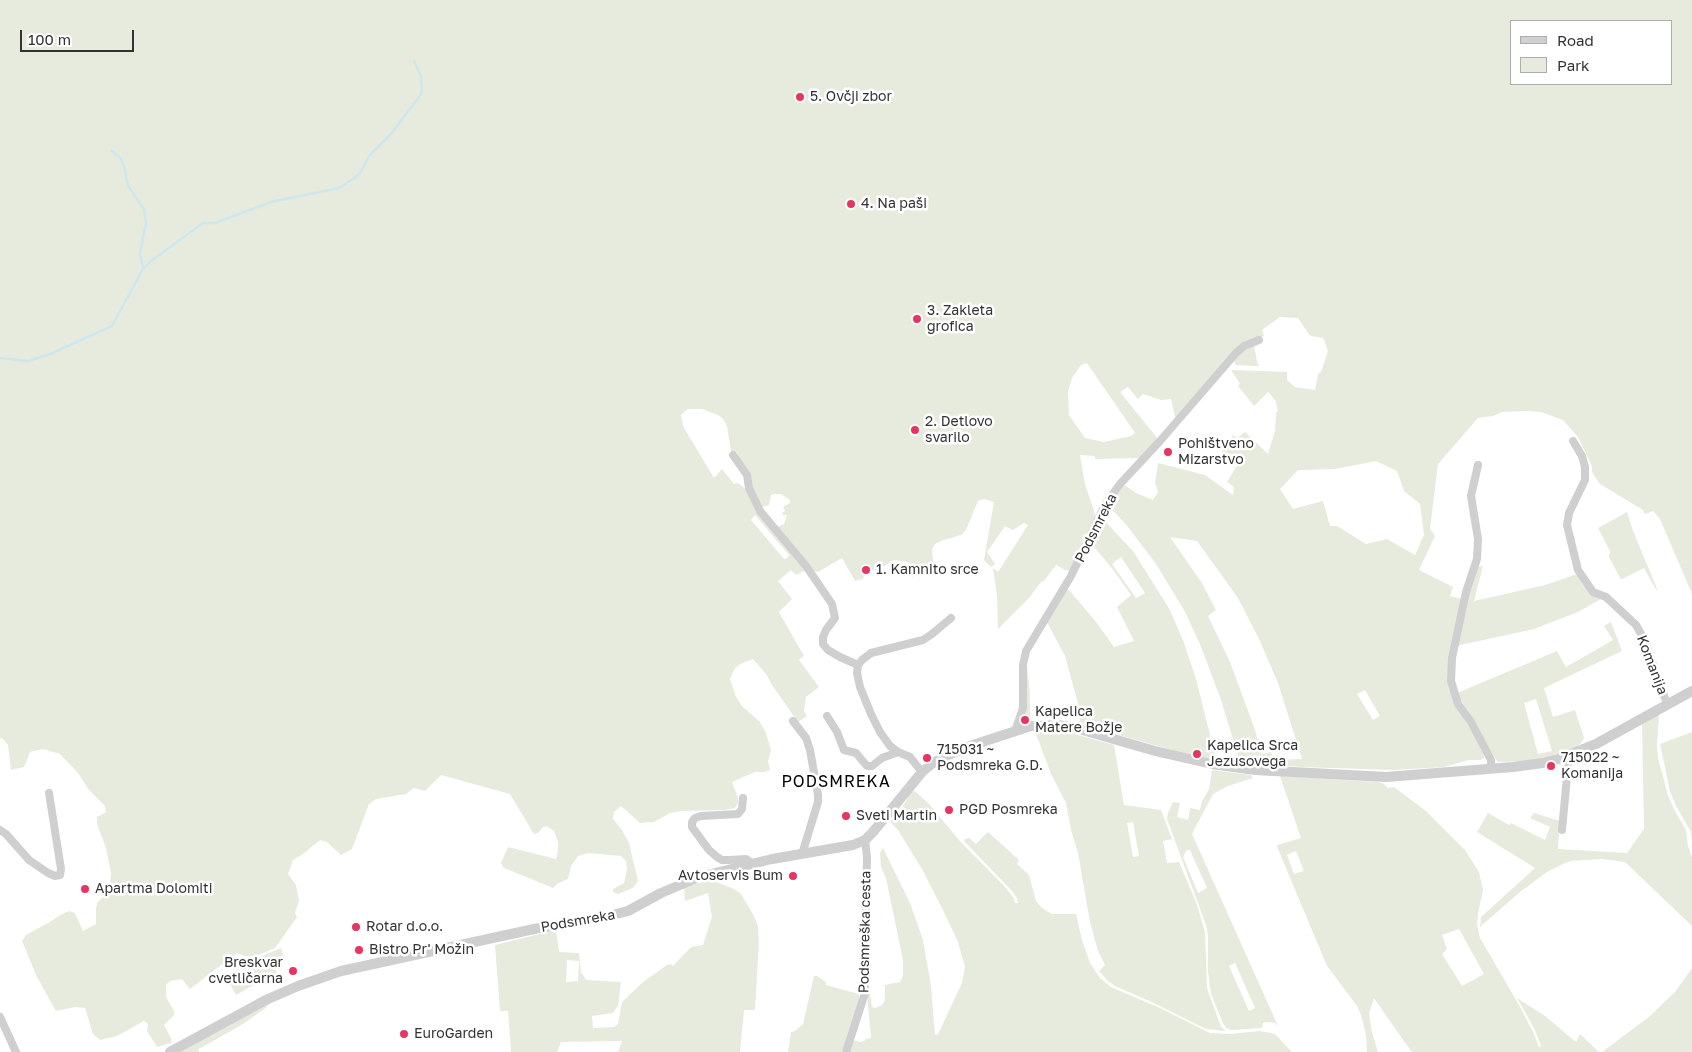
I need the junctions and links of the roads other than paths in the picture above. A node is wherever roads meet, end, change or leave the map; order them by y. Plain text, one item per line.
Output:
1 (1259, 340) dead end
2 (1573, 441) dead end
3 (733, 455) dead end
4 (1478, 465) dead end
5 (951, 618) dead end
6 (858, 665) junction
7 (1692, 692) edge
8 (1667, 704) junction
9 (827, 716) dead end
10 (793, 721) dead end
11 (1058, 725) joint
12 (1015, 731) junction
13 (898, 752) junction
14 (1570, 756) junction
15 (1491, 769) junction
16 (922, 772) junction
17 (49, 793) dead end
18 (743, 798) dead end
19 (0, 830) edge
20 (1562, 830) dead end
21 (864, 840) junction
22 (802, 854) junction
23 (752, 863) junction
24 (0, 1017) edge
25 (16, 1052) edge
26 (170, 1052) edge
27 (846, 1052) edge

1 - 12 street, Podsmreka
2 - 8 street, Komanija
3 - 6 street
4 - 15 street
5 - 6 street
6 - 13 street
7 - 8 street
8 - 14 street, Komanija
9 - 13 street
10 - 22 street
11 - 12 street, Podsmreka
11 - 15 street, Komanija
12 - 16 street, Podsmreka
13 - 16 street
14 - 15 street, Komanija
14 - 20 street
16 - 21 street, Podsmreka
17 - 19 street
18 - 23 street
21 - 22 street, Podsmreka
21 - 27 street, Podsmreška cesta
22 - 23 street, Podsmreka
23 - 26 street, Podsmreka
24 - 25 street

